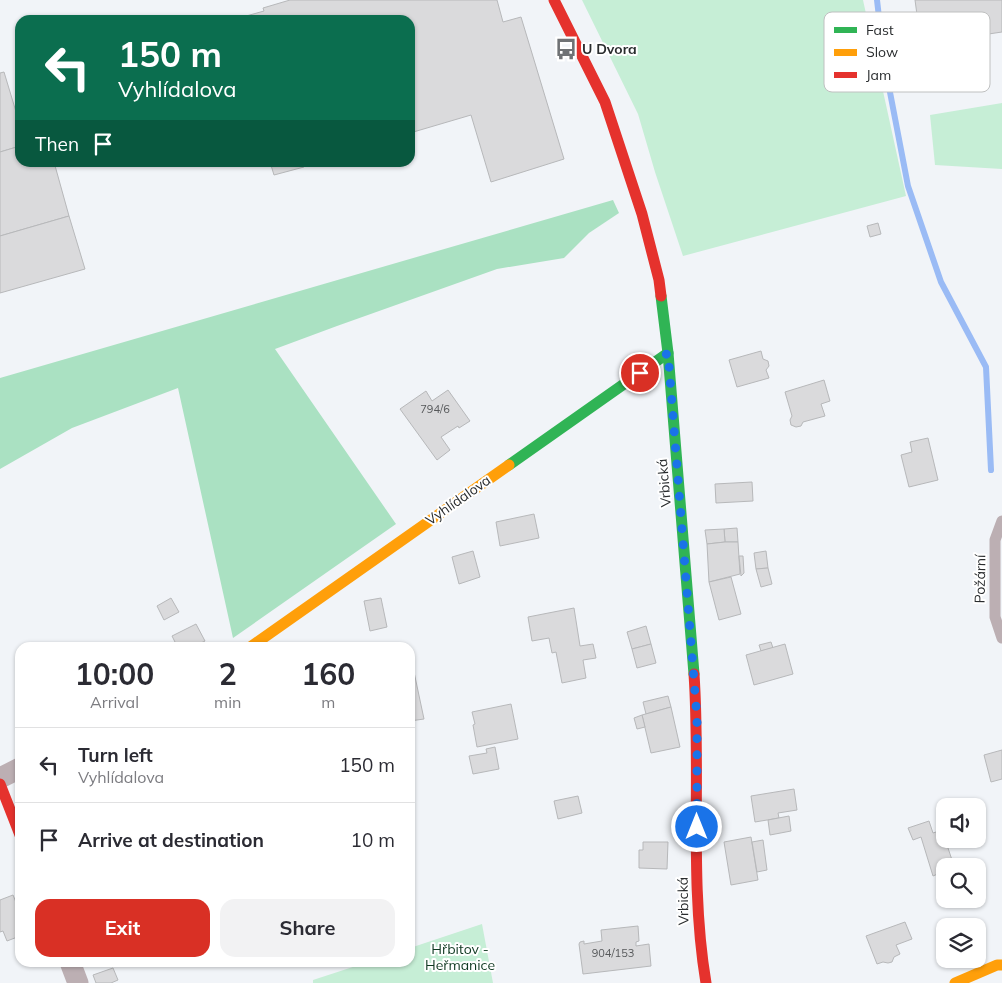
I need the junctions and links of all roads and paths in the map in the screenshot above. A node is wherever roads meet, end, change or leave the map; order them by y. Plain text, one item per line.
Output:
1 (554, 0) edge
2 (668, 353) junction
3 (1002, 521) edge
4 (1002, 638) edge
5 (258, 642) edge
6 (15, 770) edge
7 (0, 778) edge
8 (0, 784) edge
9 (15, 823) edge
10 (1002, 965) edge
11 (72, 967) edge
12 (78, 983) edge
13 (706, 983) edge
14 (955, 983) edge

1 - 2 street, Vrbická
2 - 5 street, Vyhlídalova
2 - 13 street, Vrbická
3 - 4 lane, Požární
6 - 7 street
8 - 9 street
10 - 14 street
11 - 12 street

